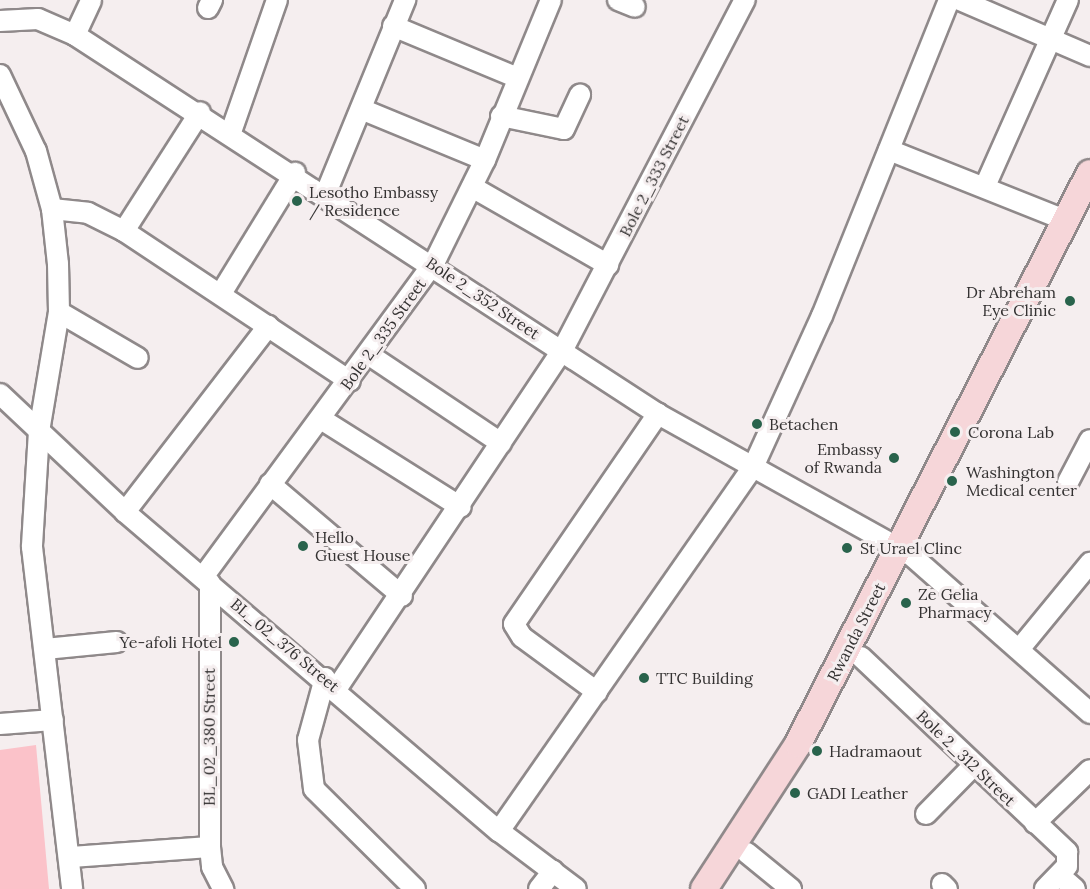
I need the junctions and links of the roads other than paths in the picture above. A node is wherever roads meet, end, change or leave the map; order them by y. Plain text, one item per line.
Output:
1 (91, 0) edge
2 (277, 0) edge
3 (405, 0) edge
4 (551, 0) edge
5 (745, 0) edge
6 (949, 0) edge
7 (960, 0) edge
8 (1068, 0) edge
9 (0, 21) edge
10 (393, 26) junction
11 (75, 35) junction
12 (1052, 38) junction
13 (1090, 56) edge
14 (0, 75) edge
15 (518, 78) junction
16 (580, 95) dead end
17 (361, 109) junction
18 (200, 112) junction
19 (501, 116) junction
20 (231, 132) junction
21 (889, 150) junction
22 (485, 160) junction
23 (294, 173) junction
24 (1090, 173) edge
25 (986, 184) junction
26 (472, 188) junction
27 (326, 194) junction
28 (1090, 208) edge
29 (52, 209) junction
30 (1067, 221) junction
31 (124, 231) junction
32 (434, 263) junction
33 (608, 265) junction
34 (222, 292) junction
35 (58, 312) junction
36 (268, 326) junction
37 (562, 351) junction
38 (368, 354) junction
39 (138, 358) dead end
40 (350, 381) junction
41 (0, 394) edge
42 (658, 414) junction
43 (321, 419) junction
44 (39, 431) junction
45 (1090, 440) edge
46 (501, 443) junction
47 (754, 465) junction
48 (1068, 482) dead end
49 (270, 484) junction
50 (461, 507) junction
51 (124, 512) junction
52 (905, 551) junction
53 (1090, 563) edge
54 (206, 580) junction
55 (402, 596) junction
56 (117, 642) dead end
57 (1021, 647) junction
58 (45, 649) junction
59 (861, 657) junction
60 (331, 683) junction
61 (597, 692) junction
62 (1090, 713) edge
63 (53, 720) junction
64 (0, 724) edge
65 (973, 766) junction
66 (1090, 770) edge
67 (926, 814) dead end
68 (1035, 823) junction
69 (499, 831) junction
70 (210, 847) junction
71 (747, 854) junction
72 (71, 857) junction
73 (1065, 867) junction
74 (553, 871) junction
75 (72, 889) edge
76 (223, 889) edge
77 (415, 889) edge
78 (540, 889) edge
79 (576, 889) edge
80 (704, 889) edge
81 (719, 889) edge
82 (791, 889) edge
83 (1045, 889) edge
84 (1075, 889) edge

1 - 11 street
2 - 20 street
3 - 10 street
4 - 15 street, Bole 2_335 Street
5 - 33 street, Bole 2_333 Street
6 - 21 street
7 - 12 street
8 - 12 street
9 - 11 street, Bole 2_352 Street
10 - 15 street
10 - 17 street
11 - 18 street, Bole 2_352 Street
12 - 13 street
12 - 25 street
14 - 29 street
15 - 19 street, Bole 2_335 Street
16 - 19 street
17 - 22 street
17 - 27 street
18 - 20 street, Bole 2_352 Street
18 - 31 street
19 - 22 street, Bole 2_335 Street
20 - 23 street, Bole 2_352 Street
21 - 25 street
21 - 47 street
22 - 26 street, Bole 2_335 Street
23 - 27 street, Bole 2_352 Street
23 - 34 street
24 - 30 main road, Rwanda Street
25 - 30 street
26 - 32 street, Bole 2_335 Street
26 - 33 street
27 - 32 street, Bole 2_352 Street
28 - 52 main road, Rwanda Street
29 - 31 street
29 - 35 street
30 - 52 main road, Rwanda Street
31 - 34 street
32 - 37 street, Bole 2_352 Street
32 - 38 street, Bole 2_335 Street
33 - 37 street, Bole 2_333 Street
34 - 36 street
35 - 39 street
35 - 44 street
36 - 40 street
36 - 51 street
37 - 42 street, Bole 2_352 Street
37 - 46 street, Bole 2_333 Street
38 - 40 street, Bole 2_335 Street
38 - 46 street
40 - 43 street, Bole 2_335 Street
41 - 44 street, BL_02_376 Street
42 - 47 street, Bole 2_352 Street
42 - 61 street
43 - 49 street, Bole 2_335 Street
43 - 50 street
44 - 51 street, BL_02_376 Street
44 - 58 street
45 - 48 street
46 - 50 street, Bole 2_333 Street
47 - 52 street, Bole 2_352 Street
47 - 61 street
49 - 54 street, Bole 2_335 Street
49 - 55 street
50 - 55 street, Bole 2_333 Street
51 - 54 street, BL_02_376 Street
52 - 57 street, Bole 2_352 Street
52 - 59 main road, Rwanda Street
52 - 80 main road, Rwanda Street
53 - 57 street
54 - 60 street, BL_02_376 Street
54 - 70 street, BL_02_380 Street
55 - 60 street, Bole 2_333 Street
56 - 58 street
57 - 62 street, Bole 2_352 Street
58 - 63 street
59 - 65 street, Bole 2_312 Street
59 - 71 main road, Rwanda Street
60 - 69 street, BL_02_376 Street
60 - 77 street, Bole 2_333 Street
61 - 69 street
63 - 64 street
63 - 72 street
65 - 67 street
65 - 68 street, Bole 2_312 Street
66 - 68 street
68 - 73 street, Bole 2_312 Street
69 - 74 street, BL_02_376 Street
70 - 72 street
70 - 76 street, BL_02_380 Street
71 - 81 main road, Rwanda Street
71 - 82 street
72 - 75 street
73 - 83 street
73 - 84 street, Bole 2_312 Street
74 - 78 street
74 - 79 street, BL_02_376 Street

